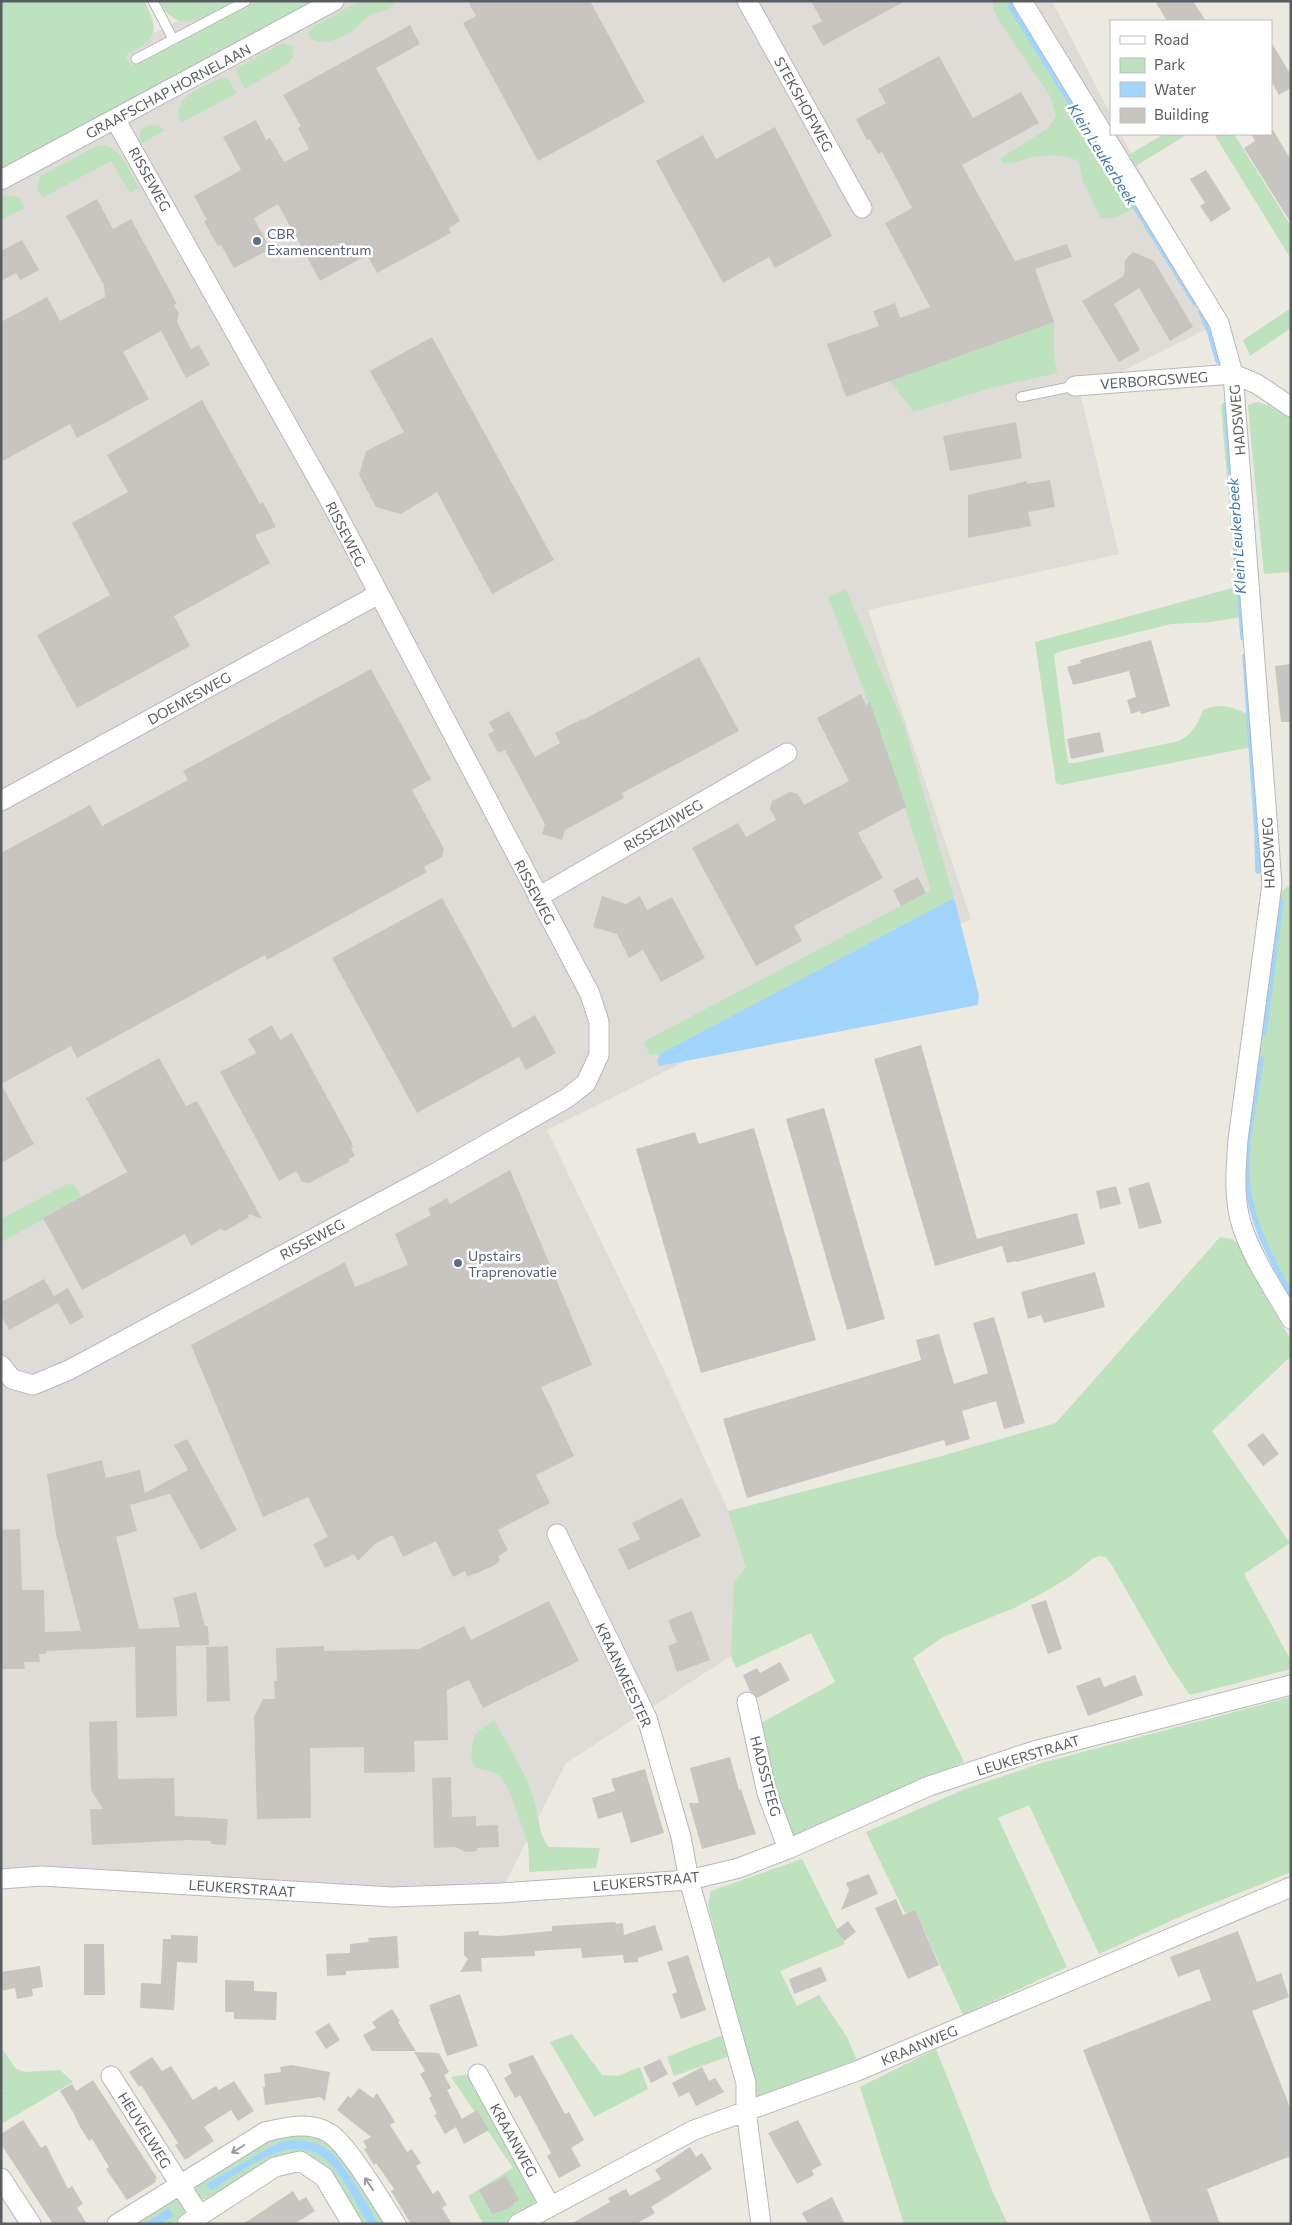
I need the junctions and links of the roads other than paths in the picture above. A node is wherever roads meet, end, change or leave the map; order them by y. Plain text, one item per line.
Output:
1 (153, 1) edge
2 (246, 1) edge
3 (334, 1) edge
4 (747, 1) edge
5 (1022, 1) edge
6 (173, 40) junction
7 (136, 59) dead end
8 (115, 119) junction
9 (1, 180) edge
10 (862, 208) dead end
11 (1233, 374) junction
12 (1075, 386) joint
13 (1021, 397) dead end
14 (1291, 407) edge
15 (377, 595) junction
16 (787, 754) dead end
17 (1, 801) edge
18 (538, 897) junction
19 (1291, 1319) edge
20 (1, 1365) edge
21 (557, 1534) dead end
22 (1291, 1685) edge
23 (747, 1702) dead end
24 (788, 1849) junction
25 (1, 1879) edge
26 (689, 1880) junction
27 (1291, 1887) edge
28 (478, 2074) dead end
29 (111, 2076) dead end
30 (746, 2110) junction
31 (1, 2178) edge
32 (179, 2185) junction
33 (550, 2206) junction
34 (194, 2220) edge
35 (31, 2224) edge
36 (117, 2224) edge
37 (352, 2224) edge
38 (396, 2224) edge
39 (518, 2224) edge
40 (761, 2224) edge

1 - 6 lane
2 - 6 lane
3 - 8 street, GRAAFSCHAP HORNELAAN
4 - 10 street, STEKSHOFWEG
5 - 11 street, HADSWEG
6 - 7 lane
8 - 9 street, GRAAFSCHAP HORNELAAN
8 - 15 street, RISSEWEG
11 - 12 street, VERBORGSWEG
11 - 14 street
11 - 19 street, HADSWEG
12 - 13 lane
15 - 17 street, DOEMESWEG
15 - 18 street, RISSEWEG
16 - 18 street, RISSEZIJWEG
18 - 20 street, RISSEWEG
21 - 26 street, KRAANMEESTER
22 - 24 street, LEUKERSTRAAT
23 - 24 street, HADSSTEEG
24 - 26 street, LEUKERSTRAAT
25 - 26 street, LEUKERSTRAAT
26 - 30 street, KRAANMEESTER
27 - 30 street, KRAANWEG
28 - 33 street, KRAANWEG
29 - 32 street, HEUVELWEG
30 - 33 street, KRAANWEG
30 - 40 street, KRAANMEESTER
31 - 35 street
32 - 34 street, HEUVELWEG
32 - 36 street
38 -> 32 street
33 - 39 street, KRAANWEG
34 - 37 street, HEUVELWEG

